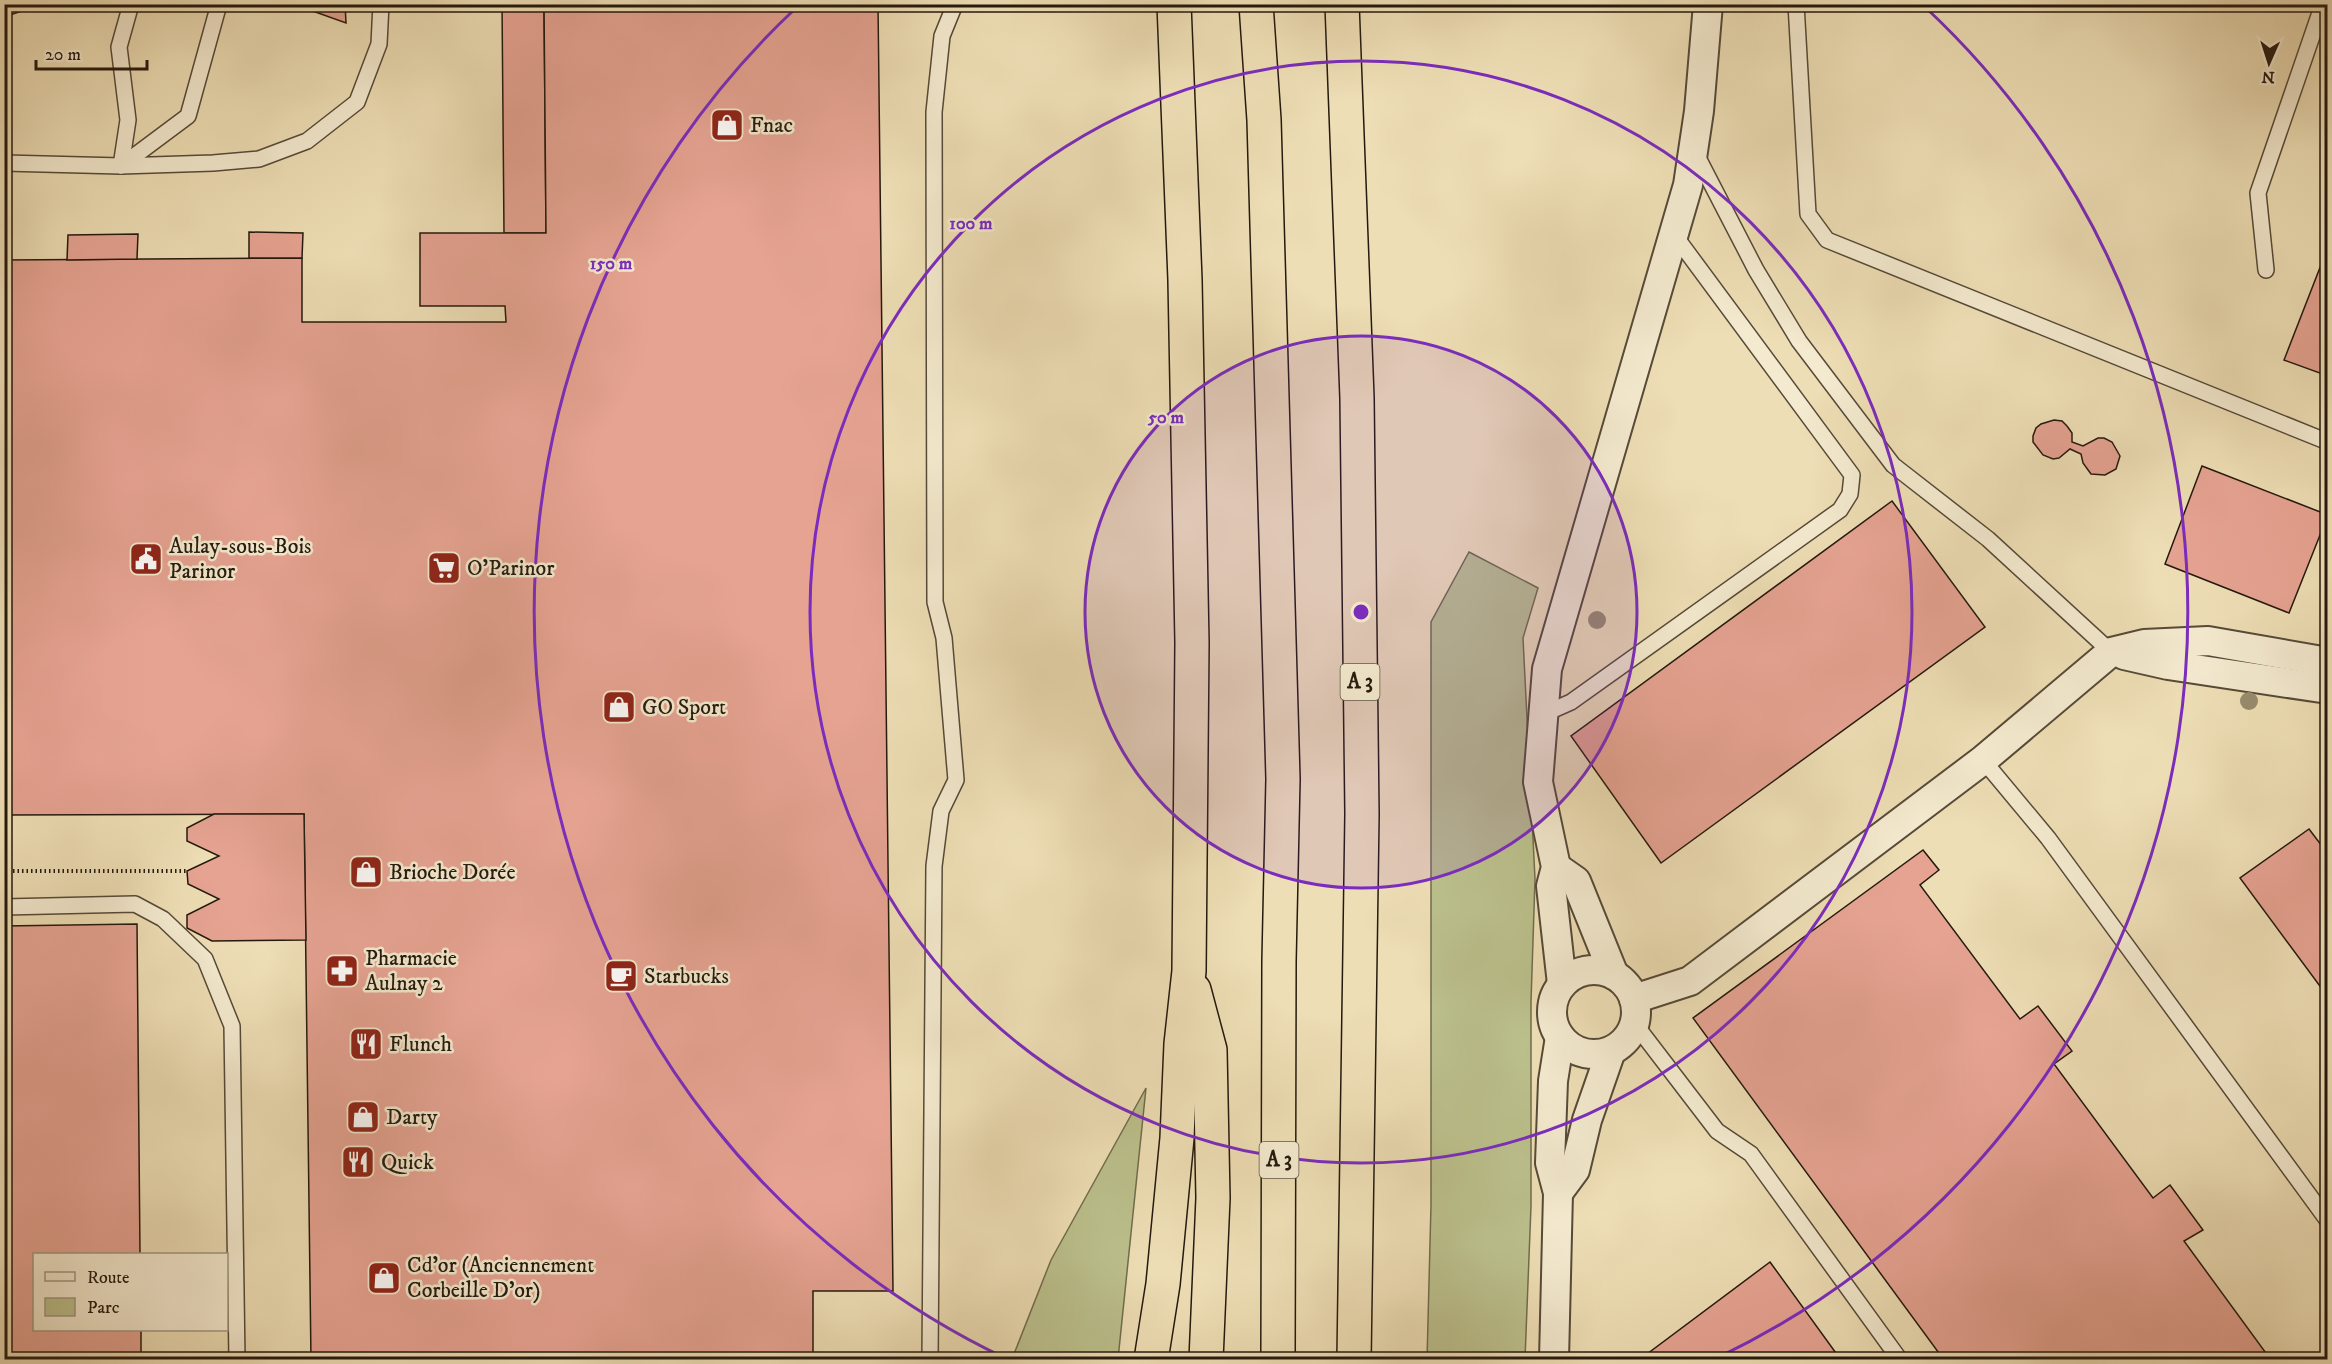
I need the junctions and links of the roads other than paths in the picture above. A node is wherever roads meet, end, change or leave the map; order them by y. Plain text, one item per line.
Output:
1 (131, 4) edge
2 (219, 4) edge
3 (381, 4) edge
4 (955, 4) edge
5 (1174, 4) edge
6 (1256, 4) edge
7 (1342, 4) edge
8 (1708, 4) edge
9 (1796, 4) edge
10 (2323, 4) edge
11 (1693, 148) junction
12 (4, 163) edge
13 (121, 166) junction
14 (1673, 233) junction
15 (2266, 270) dead end
16 (2328, 442) edge
17 (2111, 652) junction
18 (2328, 662) edge
19 (2328, 689) edge
20 (1544, 711) junction
21 (1983, 760) junction
22 (1556, 867) junction
23 (4, 906) edge
24 (1189, 971) junction
25 (1614, 975) junction
26 (1562, 984) junction
27 (1635, 1011) junction
28 (1560, 1037) junction
29 (1611, 1051) junction
30 (1558, 1193) junction
31 (2328, 1221) edge
32 (237, 1359) edge
33 (930, 1359) edge
34 (1151, 1359) edge
35 (1206, 1359) edge
36 (1278, 1359) edge
37 (1354, 1359) edge
38 (1554, 1359) edge
39 (1900, 1359) edge

1 - 13 lane
2 - 13 lane
3 - 13 lane
4 - 33 lane
5 - 24 highway
6 - 36 highway, A 3
7 - 37 highway, A 3
8 - 11 street
9 - 16 lane
10 - 15 lane
11 - 14 street
11 - 17 lane
12 - 13 lane
14 - 20 street
14 - 20 lane
17 - 18 street
17 - 19 street
17 - 21 street
20 - 22 street
21 - 27 street
21 - 31 lane
22 - 25 street
22 - 26 street
23 - 32 lane
24 - 34 highway
24 - 35 highway
25 - 26 street
25 - 27 street
26 - 28 street
27 - 29 street
27 - 39 lane
28 - 29 street
28 - 30 street
29 - 30 street
30 - 38 street

